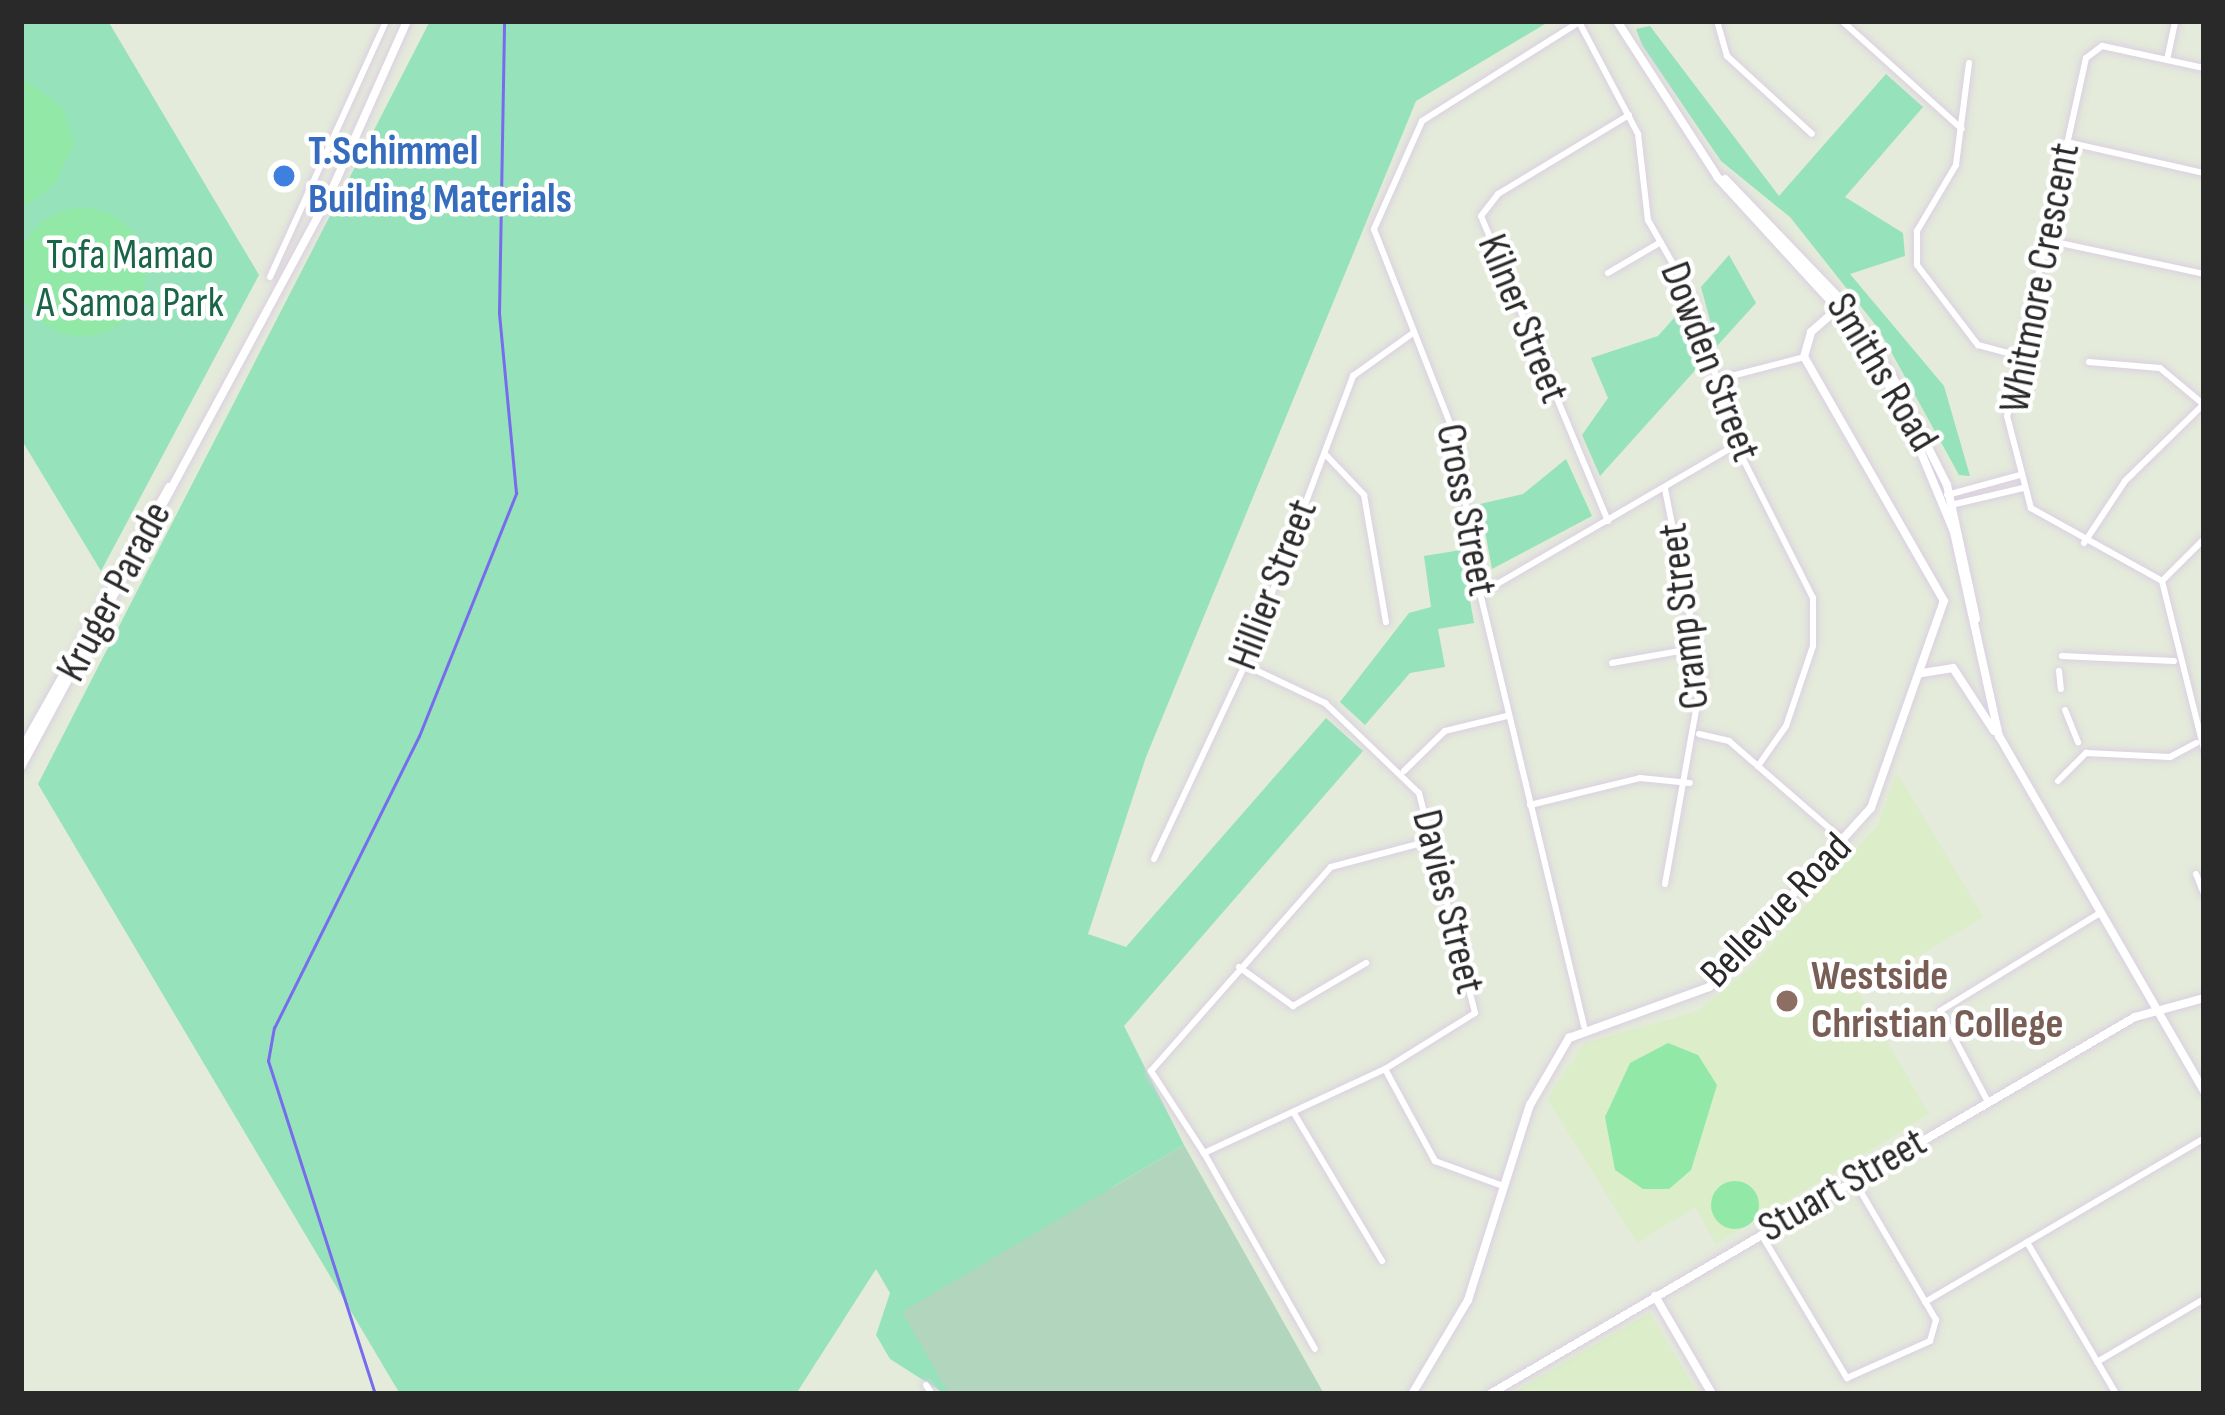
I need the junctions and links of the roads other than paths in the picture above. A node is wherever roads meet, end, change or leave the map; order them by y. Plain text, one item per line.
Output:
1 (386, 21) edge
2 (407, 21) edge
3 (1617, 21) edge
4 (1717, 21) edge
5 (1842, 21) edge
6 (2175, 21) edge
7 (1579, 22) edge
8 (2167, 61) junction
9 (1969, 63) dead end
10 (2204, 68) edge
11 (1629, 116) junction
12 (1962, 129) junction
13 (1812, 134) dead end
14 (2067, 142) junction
15 (2204, 173) edge
16 (312, 186) junction
17 (330, 194) junction
18 (2046, 240) junction
19 (1660, 242) junction
20 (1608, 273) dead end
21 (2204, 274) edge
22 (270, 277) dead end
23 (1841, 306) junction
24 (1413, 333) junction
25 (2019, 356) junction
26 (1804, 357) junction
27 (2090, 362) dead end
28 (1716, 380) junction
29 (2204, 405) edge
30 (1736, 445) junction
31 (1325, 454) junction
32 (2020, 475) junction
33 (174, 481) junction
34 (2023, 488) junction
35 (1665, 489) junction
36 (1948, 500) junction
37 (1608, 521) junction
38 (2204, 539) edge
39 (2084, 543) junction
40 (2162, 580) junction
41 (1480, 594) junction
42 (1386, 622) dead end
43 (1697, 648) junction
44 (2062, 656) dead end
45 (2174, 661) junction
46 (1612, 663) dead end
47 (1245, 665) junction
48 (2059, 671) dead end
49 (1922, 673) junction
50 (2061, 689) dead end
51 (2065, 710) dead end
52 (1507, 716) junction
53 (1699, 734) junction
54 (1999, 736) junction
55 (2078, 742) dead end
56 (2196, 742) junction
57 (2204, 748) edge
58 (21, 750) edge
59 (21, 766) edge
60 (1758, 766) junction
61 (1404, 772) junction
62 (2058, 781) dead end
63 (1690, 783) junction
64 (1530, 805) junction
65 (1433, 840) junction
66 (1845, 842) junction
67 (1154, 859) dead end
68 (2196, 874) dead end
69 (1665, 884) dead end
70 (2204, 894) edge
71 (2098, 914) junction
72 (1366, 963) dead end
73 (1238, 966) junction
74 (2204, 998) edge
75 (2155, 1008) junction
76 (1584, 1026) junction
77 (1385, 1069) junction
78 (2204, 1091) edge
79 (1988, 1102) junction
80 (1295, 1114) junction
81 (2204, 1138) edge
82 (1204, 1153) junction
83 (1854, 1180) junction
84 (1503, 1186) junction
85 (1761, 1234) junction
86 (2027, 1242) junction
87 (1382, 1262) dead end
88 (1655, 1296) junction
89 (2204, 1300) edge
90 (1925, 1302) junction
91 (1315, 1349) dead end
92 (2097, 1363) junction
93 (926, 1385) dead end
94 (932, 1394) edge
95 (1412, 1394) edge
96 (1490, 1394) edge
97 (1712, 1394) edge
98 (2116, 1394) edge

1 - 16 street
2 - 17 street, Kruger Parade
3 - 23 street, Smiths Road
4 - 13 street
5 - 12 street
6 - 8 street
7 - 11 street, Dowden Street
7 - 24 street, Cross Street
8 - 10 street, Whitmore Crescent
8 - 14 street, Whitmore Crescent
9 - 12 street
11 - 19 street, Dowden Street
11 - 37 street, Kilner Street
12 - 25 street
14 - 15 street
14 - 18 street, Whitmore Crescent
16 - 17 street
16 - 22 street
17 - 33 street, Kruger Parade
18 - 21 street
18 - 25 street, Whitmore Crescent
19 - 20 street
19 - 28 street, Dowden Street
23 - 26 street, Smiths Road
23 - 36 street, Smiths Road
24 - 31 street, Hillier Street
24 - 41 street, Cross Street
25 - 32 street, Whitmore Crescent
26 - 28 street, Smiths Road
26 - 49 street, Smiths Road
27 - 29 street
28 - 30 street, Dowden Street
29 - 39 street
30 - 35 street
30 - 60 street, Dowden Street
31 - 42 street
31 - 47 street, Hillier Street
32 - 34 street, Whitmore Crescent
32 - 36 street
33 - 58 street, Kruger Parade
33 - 59 street, Kruger Parade
34 - 36 street
34 - 39 street
35 - 37 street
35 - 43 street, Cramp Street
36 - 54 street, Smiths Road
37 - 41 street
38 - 40 street
39 - 40 street
40 - 45 street
41 - 52 street, Cross Street
43 - 46 street
43 - 53 street, Cramp Street
44 - 45 street
45 - 56 street
47 - 61 street, Davies Street
47 - 67 street, Hillier Street
48 - 50 street
49 - 54 street
49 - 66 street, Bellevue Road
51 - 55 street
52 - 61 street
52 - 64 street, Cross Street
53 - 60 street
53 - 63 street, Cramp Street
54 - 71 street, Smiths Road
56 - 57 street
56 - 62 street
60 - 66 street
61 - 65 street, Davies Street
63 - 64 street
63 - 69 street, Cramp Street
64 - 76 street, Cross Street
65 - 73 street
65 - 77 street, Davies Street
66 - 76 street, Bellevue Road
68 - 70 street
71 - 75 street, Smiths Road
71 - 79 street
72 - 73 street
73 - 82 street
74 - 75 street, Stuart Street
75 - 78 street, Smiths Road
75 - 79 street, Stuart Street
76 - 84 street
77 - 80 street
77 - 84 street
79 - 83 street, Stuart Street
80 - 82 street
80 - 87 street
81 - 86 street
82 - 91 street
83 - 85 street, Stuart Street
83 - 90 street
84 - 95 street
85 - 88 street, Stuart Street
85 - 90 street
86 - 90 street
86 - 92 street
88 - 96 street, Stuart Street
88 - 97 street
89 - 92 street
92 - 98 street
93 - 94 street

